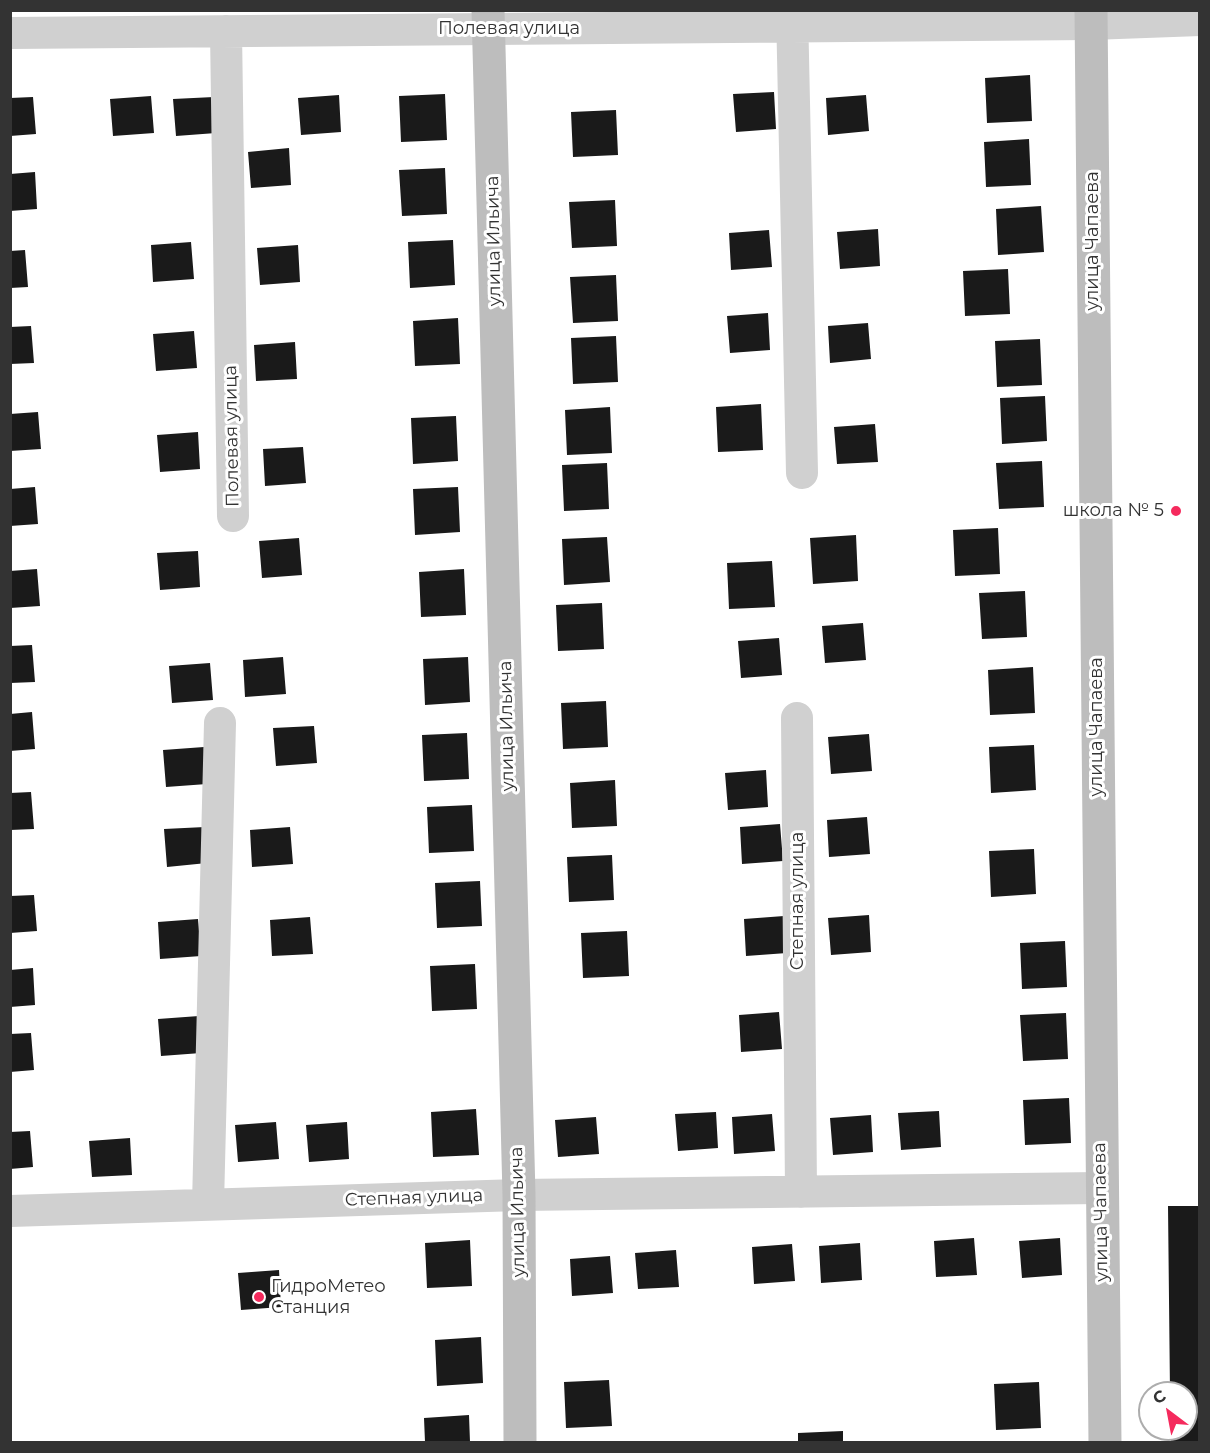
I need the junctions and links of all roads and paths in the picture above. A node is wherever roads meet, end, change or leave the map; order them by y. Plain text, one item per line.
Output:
1 (1091, 17) edge
2 (793, 19) edge
3 (489, 20) edge
4 (1200, 20) edge
5 (226, 31) junction
6 (10, 33) edge
7 (802, 473) dead end
8 (233, 516) dead end
9 (797, 718) dead end
10 (220, 723) dead end
11 (1100, 1188) junction
12 (801, 1192) junction
13 (519, 1195) junction
14 (208, 1204) junction
15 (10, 1210) edge
16 (520, 1443) edge
17 (1105, 1443) edge

1 - 2 street, Полевая улица
1 - 4 street, Полевая улица
1 - 11 street, улица Чапаева
2 - 3 street, Полевая улица
2 - 7 street
3 - 5 street, Полевая улица
3 - 13 street, улица Ильича
5 - 6 street, Полевая улица
5 - 8 street, Полевая улица
9 - 12 street, Степная улица
10 - 14 street
11 - 12 street, Степная улица
11 - 17 street, улица Чапаева
12 - 13 street, Степная улица
13 - 14 street, Степная улица
13 - 16 street, улица Ильича
14 - 15 street, Степная улица

